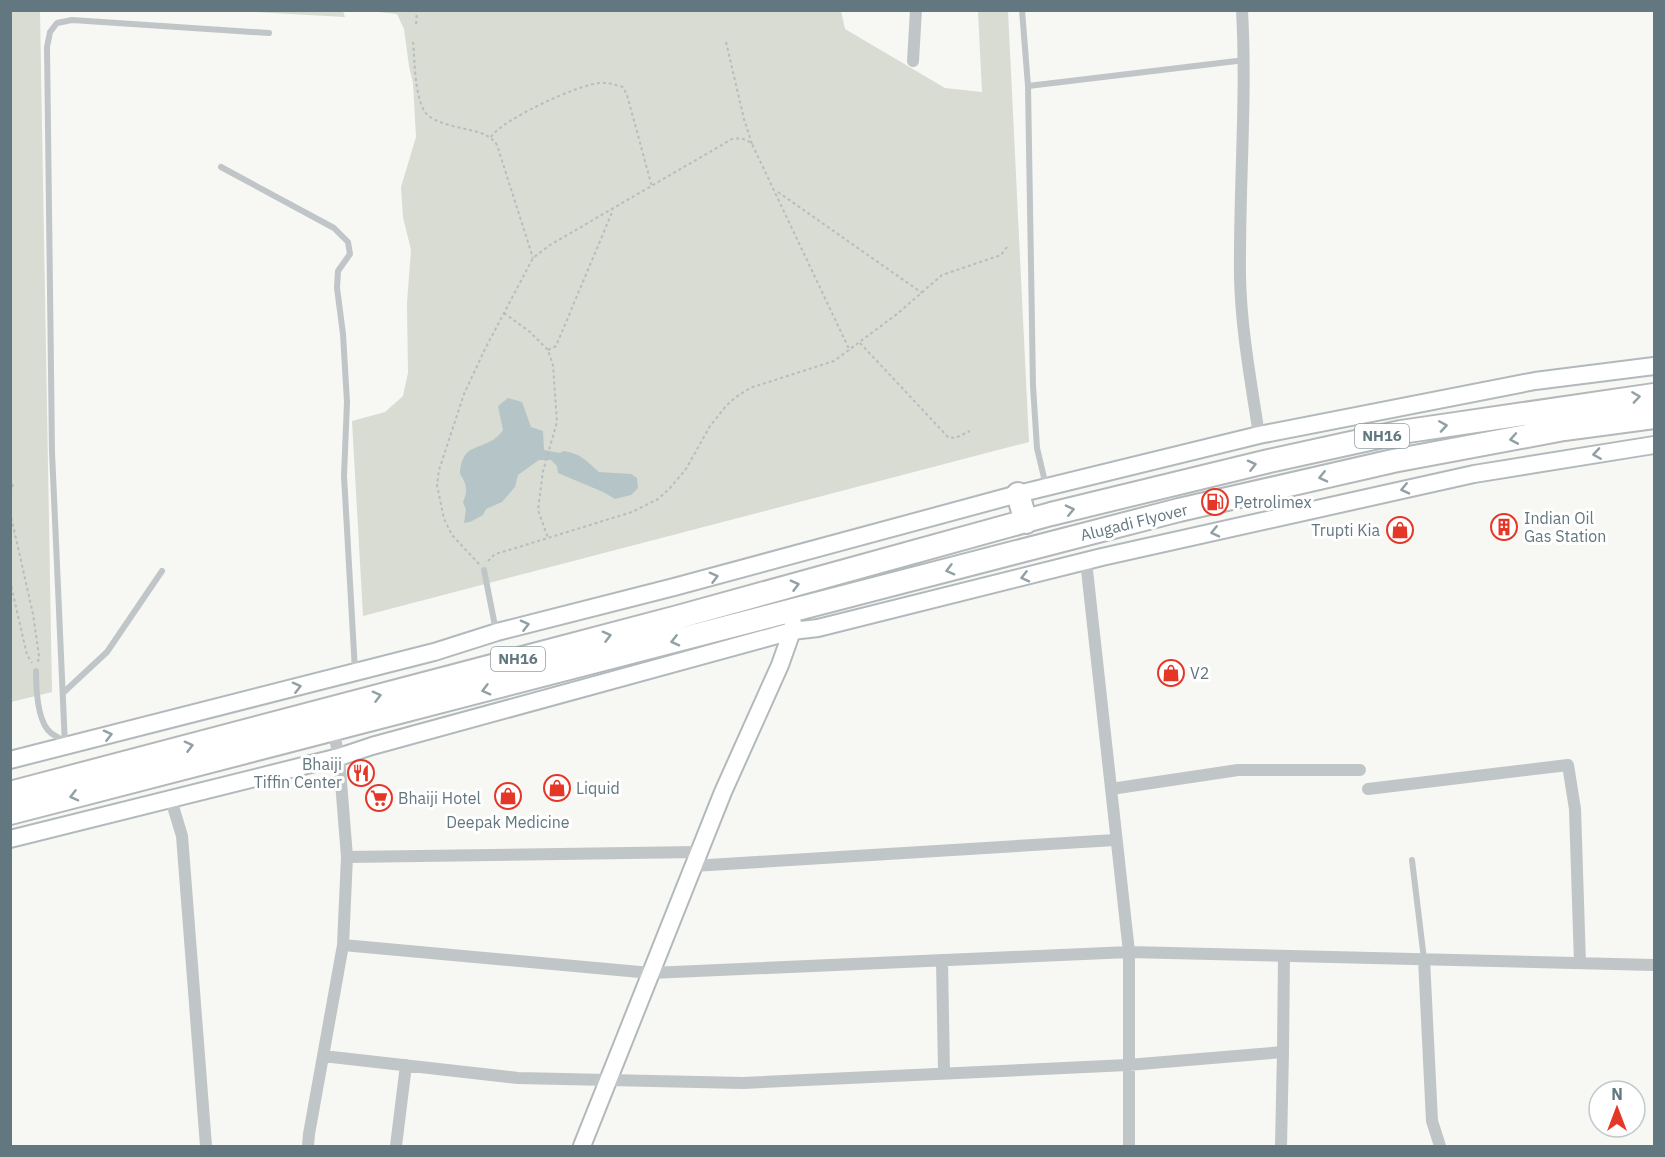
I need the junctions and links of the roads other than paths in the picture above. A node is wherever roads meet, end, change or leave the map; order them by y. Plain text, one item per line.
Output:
1 (916, 10) edge
2 (1022, 10) edge
3 (1242, 10) edge
4 (269, 33) dead end
5 (1245, 60) junction
6 (913, 61) dead end
7 (1028, 86) junction
8 (221, 167) dead end
9 (1654, 366) edge
10 (1654, 395) edge
11 (1654, 417) edge
12 (1259, 435) junction
13 (1654, 445) edge
14 (1046, 488) junction
15 (1018, 494) junction
16 (1026, 522) junction
17 (1086, 561) junction
18 (484, 570) road end
19 (162, 571) dead end
20 (793, 621) junction
21 (496, 632) junction
22 (36, 671) road end
23 (355, 672) junction
24 (64, 692) junction
25 (333, 729) junction
26 (65, 743) junction
27 (339, 757) junction
28 (10, 760) edge
29 (1360, 770) dead end
30 (1111, 789) junction
31 (1368, 789) dead end
32 (10, 793) edge
33 (173, 798) junction
34 (10, 813) edge
35 (10, 839) edge
36 (1115, 840) junction
37 (347, 857) junction
38 (696, 859) junction
39 (1413, 860) dead end
40 (343, 945) junction
41 (1129, 952) junction
42 (1284, 956) junction
43 (1424, 959) junction
44 (942, 960) junction
45 (1580, 963) junction
46 (1654, 965) edge
47 (651, 973) junction
48 (1283, 1052) junction
49 (323, 1056) junction
50 (406, 1065) junction
51 (1128, 1065) junction
52 (944, 1072) junction
53 (609, 1081) junction
54 (206, 1146) edge
55 (308, 1146) edge
56 (396, 1146) edge
57 (582, 1146) edge
58 (1129, 1146) edge
59 (1281, 1146) edge
60 (1440, 1146) edge

1 - 6 street
2 - 7 lane
3 - 5 street
4 - 24 lane
5 - 7 lane
5 - 12 street
7 - 14 lane
8 - 23 lane
9 - 12 street
16 -> 10 highway, Alugadi Flyover / NH16
11 -> 20 highway, Alugadi Flyover / NH16
12 - 14 street
13 -> 17 street
14 - 15 street
15 - 16 highway
21 -> 15 street
32 -> 16 highway, NH16
17 -> 20 street
17 - 30 street
18 - 21 lane
19 - 24 lane
20 -> 25 highway, NH16
20 - 27 street
20 - 38 street
21 - 23 street
22 - 26 lane
26 -> 23 street
24 - 26 lane
25 - 27 street
25 -> 34 highway, NH16
26 - 28 street
27 - 33 street
27 - 37 street
29 - 30 street
30 - 36 street
31 - 45 street
33 - 35 street
33 - 54 street
36 - 38 street
36 - 41 street
37 - 38 street
37 - 40 street
38 - 47 street
39 - 43 lane
40 - 47 street
40 - 49 street
41 - 42 street
41 - 44 street
41 - 51 street
42 - 43 street
42 - 48 street
43 - 45 street
43 - 60 street
44 - 47 street
44 - 52 street
45 - 46 street
47 - 53 street
48 - 51 street
48 - 59 street
49 - 50 street
49 - 55 street
50 - 53 street
50 - 56 street
51 - 52 street
51 - 58 street
52 - 53 street
53 - 57 street

